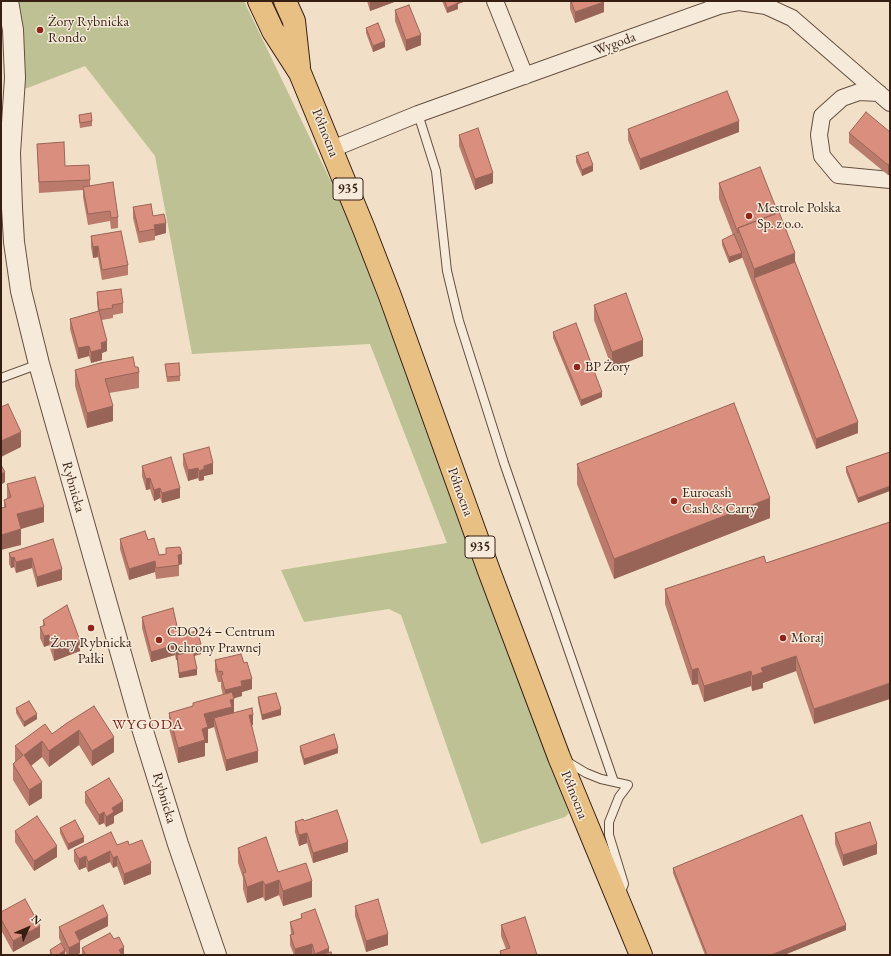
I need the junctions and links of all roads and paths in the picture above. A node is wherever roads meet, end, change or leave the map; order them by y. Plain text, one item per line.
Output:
1 (259, 1) edge
2 (285, 1) edge
3 (495, 1) edge
4 (5, 4) edge
5 (300, 73) junction
6 (524, 76) junction
7 (884, 98) edge
8 (418, 114) junction
9 (332, 149) junction
10 (6, 176) edge
11 (890, 180) edge
12 (39, 364) junction
13 (1, 378) edge
14 (559, 757) junction
15 (614, 782) junction
16 (618, 901) junction
17 (216, 955) edge
18 (641, 955) edge

1 - 5 main road, Północna / 935
2 - 5 main road, Północna / 935
3 - 6 street
4 - 10 street, Rybnicka
5 - 9 main road, Północna / 935
6 - 7 street, Wygoda
6 - 8 street, Wygoda
7 - 11 street, Wygoda
8 - 9 street, Wygoda
8 - 15 lane
9 - 14 main road, Północna / 935
10 - 12 street, Rybnicka
12 - 13 lane
12 - 17 street, Rybnicka
14 - 15 lane
14 - 16 main road, Północna / 935
15 - 16 lane
16 - 18 main road, Północna / 935

